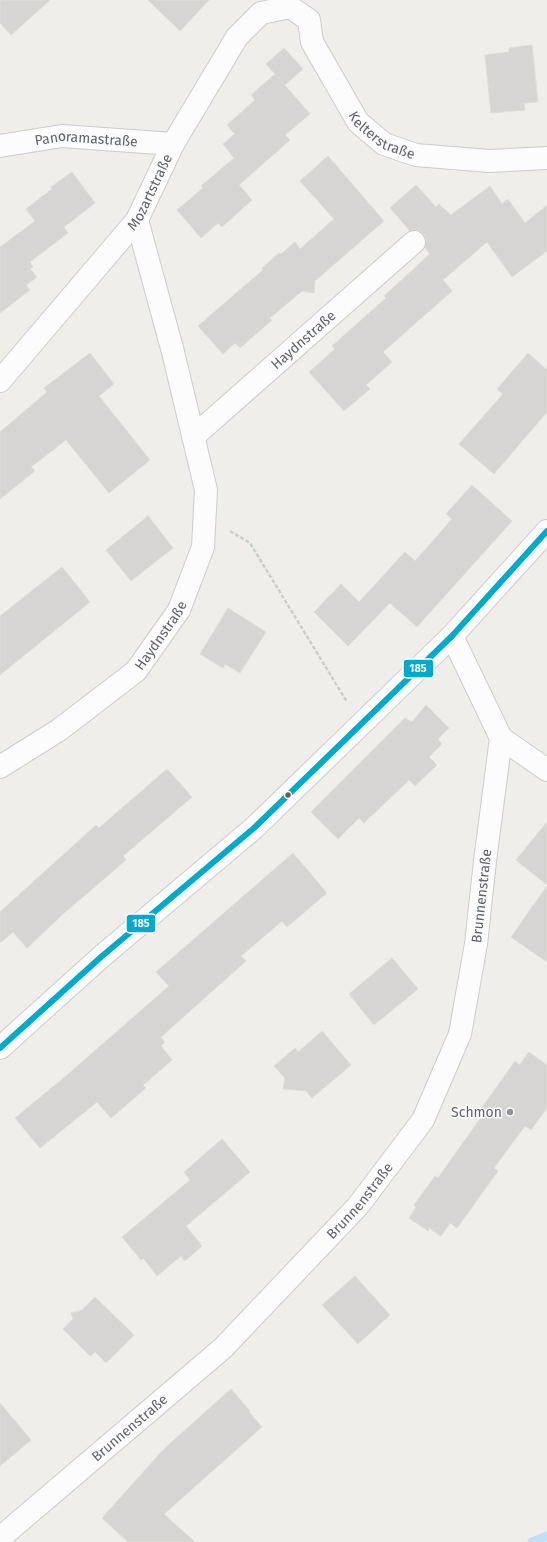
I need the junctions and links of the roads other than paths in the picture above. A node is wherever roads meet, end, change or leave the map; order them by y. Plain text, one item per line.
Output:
1 (291, 4) edge
2 (173, 144) junction
3 (0, 146) edge
4 (547, 158) edge
5 (137, 220) junction
6 (414, 242) dead end
7 (0, 381) edge
8 (193, 437) junction
9 (547, 531) edge
10 (452, 636) junction
11 (501, 738) junction
12 (0, 767) edge
13 (547, 770) edge
14 (0, 1048) edge
15 (0, 1538) edge

1 - 2 street, Mozartstraße
1 - 4 street, Kelterstraße
2 - 3 street, Panoramastraße
2 - 5 street, Mozartstraße
5 - 7 street, Mozartstraße
5 - 8 street, Haydnstraße
6 - 8 street, Haydnstraße
8 - 12 street, Haydnstraße
9 - 10 street
10 - 11 street
10 - 14 street
11 - 13 street
11 - 15 street, Brunnenstraße

